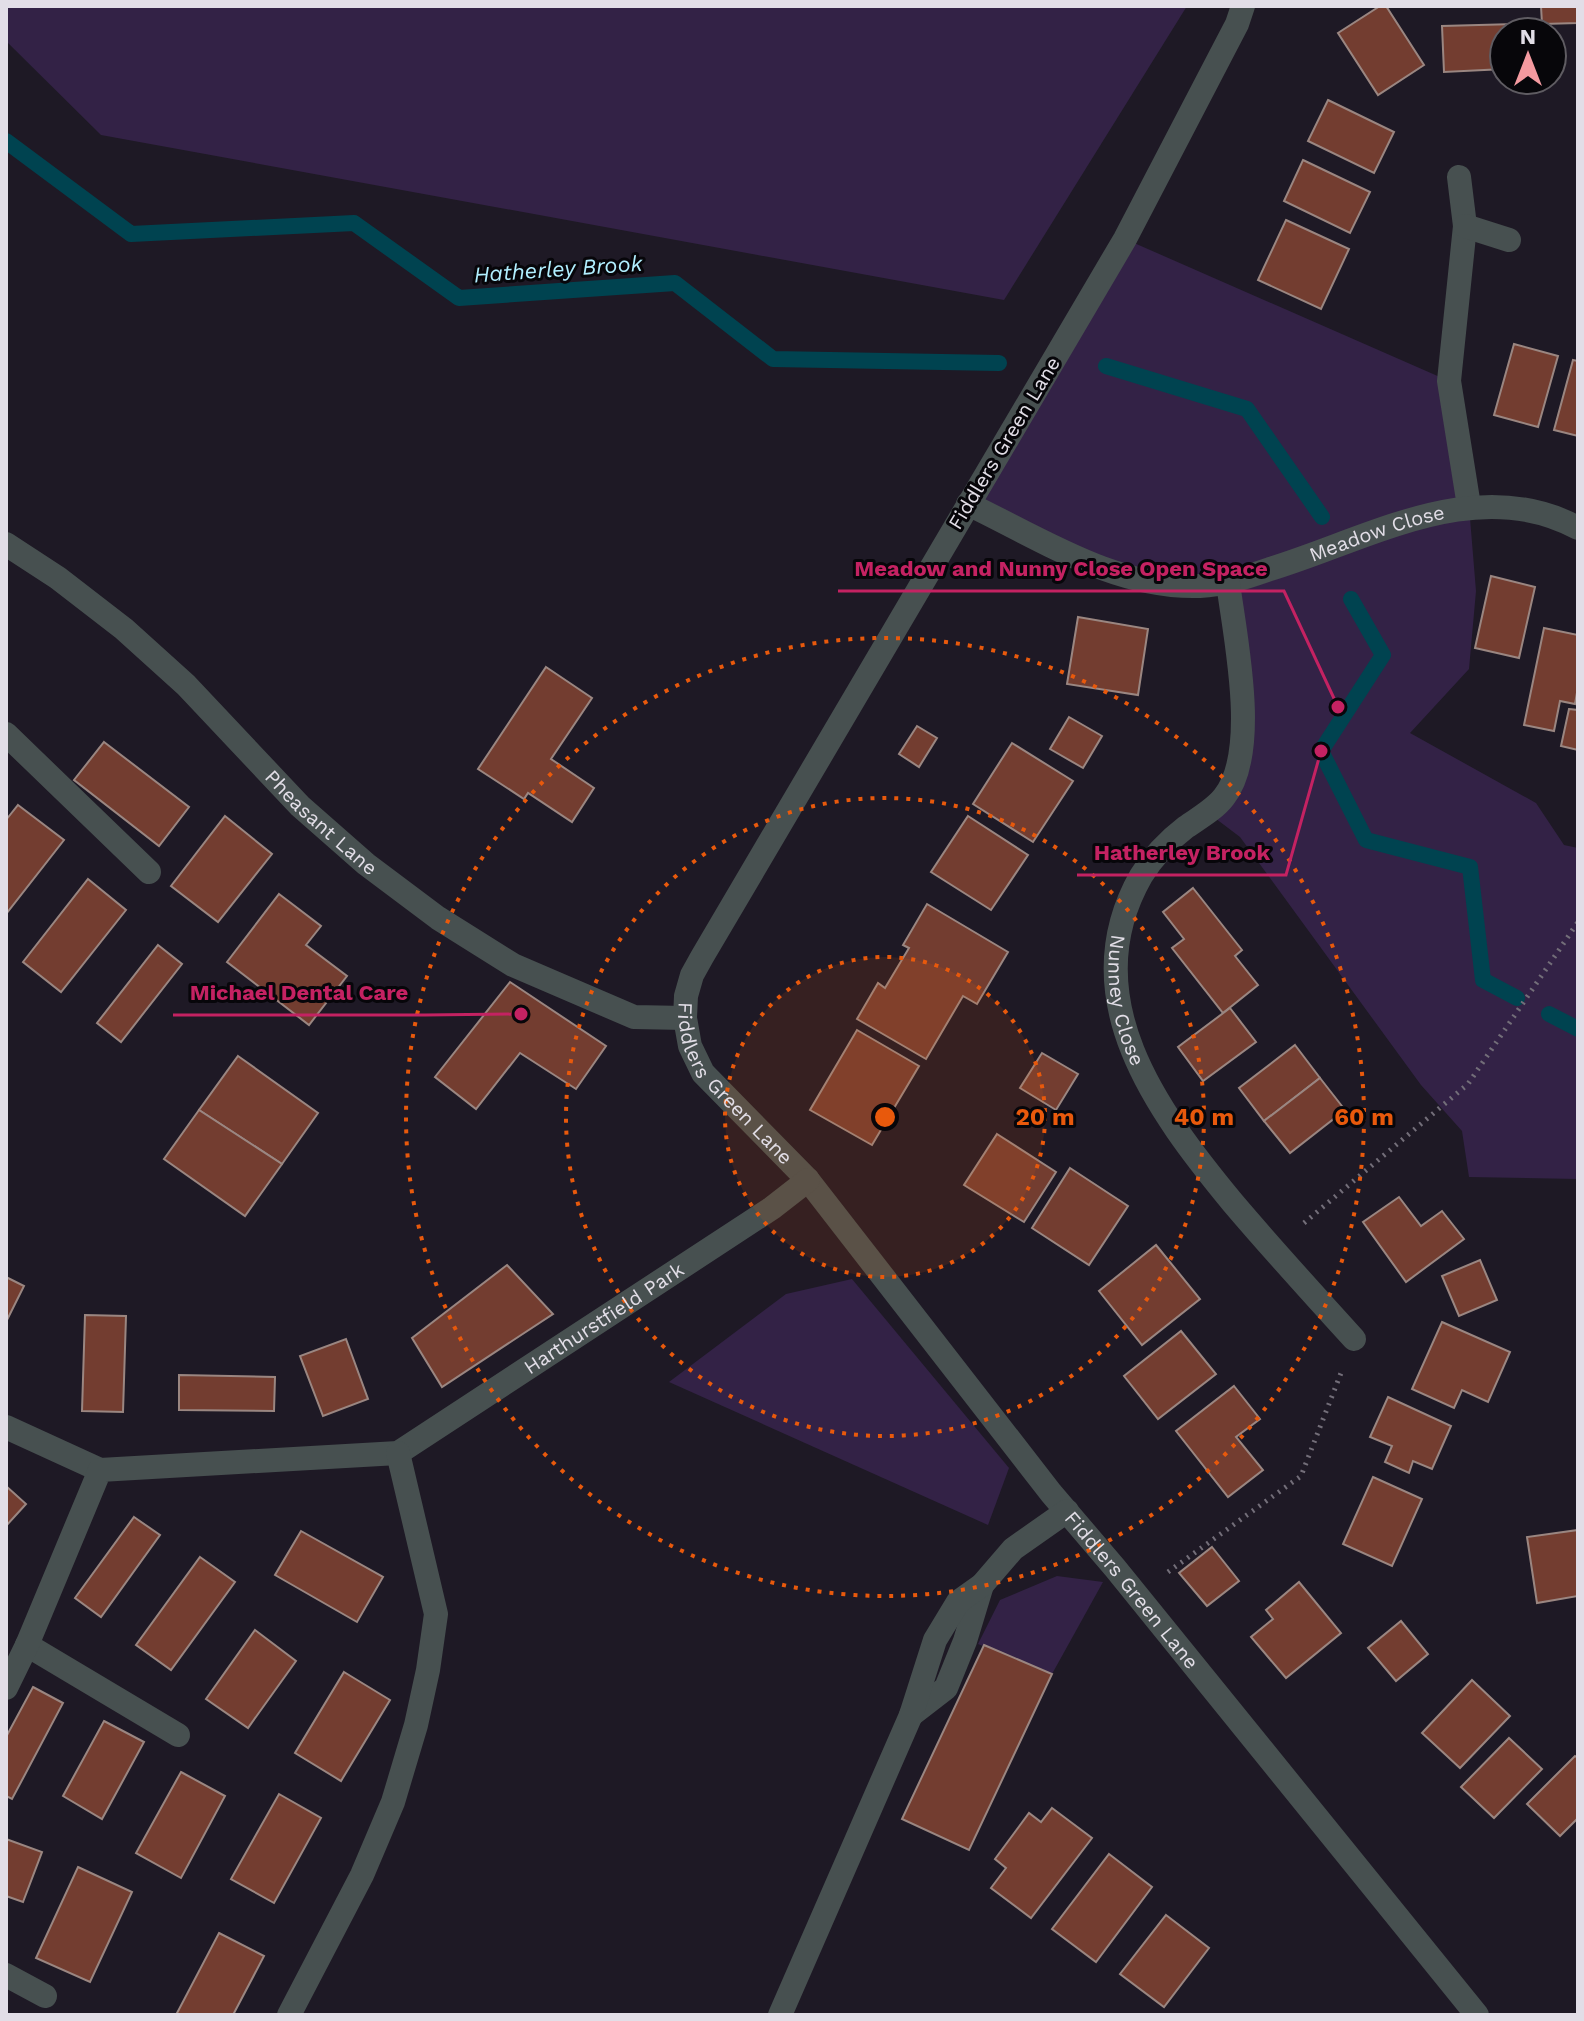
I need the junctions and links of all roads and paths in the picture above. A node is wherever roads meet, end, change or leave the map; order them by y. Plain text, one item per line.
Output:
1 (1243, 6) edge
2 (1459, 177) dead end
3 (1465, 226) junction
4 (1509, 240) dead end
5 (968, 504) junction
6 (1469, 506) junction
7 (1578, 528) edge
8 (6, 544) edge
9 (1228, 583) junction
10 (6, 734) edge
11 (149, 872) dead end
12 (1578, 922) edge
13 (685, 1018) junction
14 (808, 1180) junction
15 (1273, 1250) junction
16 (1354, 1339) joint
17 (6, 1427) edge
18 (398, 1453) junction
19 (100, 1470) junction
20 (1067, 1511) junction
21 (1136, 1595) junction
22 (27, 1645) junction
23 (6, 1688) edge
24 (178, 1735) dead end
25 (6, 1975) edge
26 (45, 1996) dead end
27 (289, 2015) edge
28 (780, 2015) edge
29 (1477, 2015) edge

1 - 5 street, Fiddlers Green Lane
2 - 3 street, Meadow Close
3 - 4 street
3 - 6 street, Meadow Close
5 - 9 street, Meadow Close
5 - 13 street, Fiddlers Green Lane
6 - 7 street, Meadow Close
6 - 9 street, Meadow Close
8 - 13 street, Pheasant Lane
9 - 15 street, Nunney Close
10 - 11 street
12 - 15 path
13 - 14 street, Fiddlers Green Lane
14 - 18 street, Harthurstfield Park
14 - 20 street, Fiddlers Green Lane
15 - 16 street, Nunney Close
16 - 21 path
17 - 19 street
18 - 19 street
18 - 27 street
19 - 22 street
20 - 21 street, Fiddlers Green Lane
20 - 28 street
21 - 29 street, Fiddlers Green Lane
22 - 23 street
22 - 24 street
25 - 26 street

